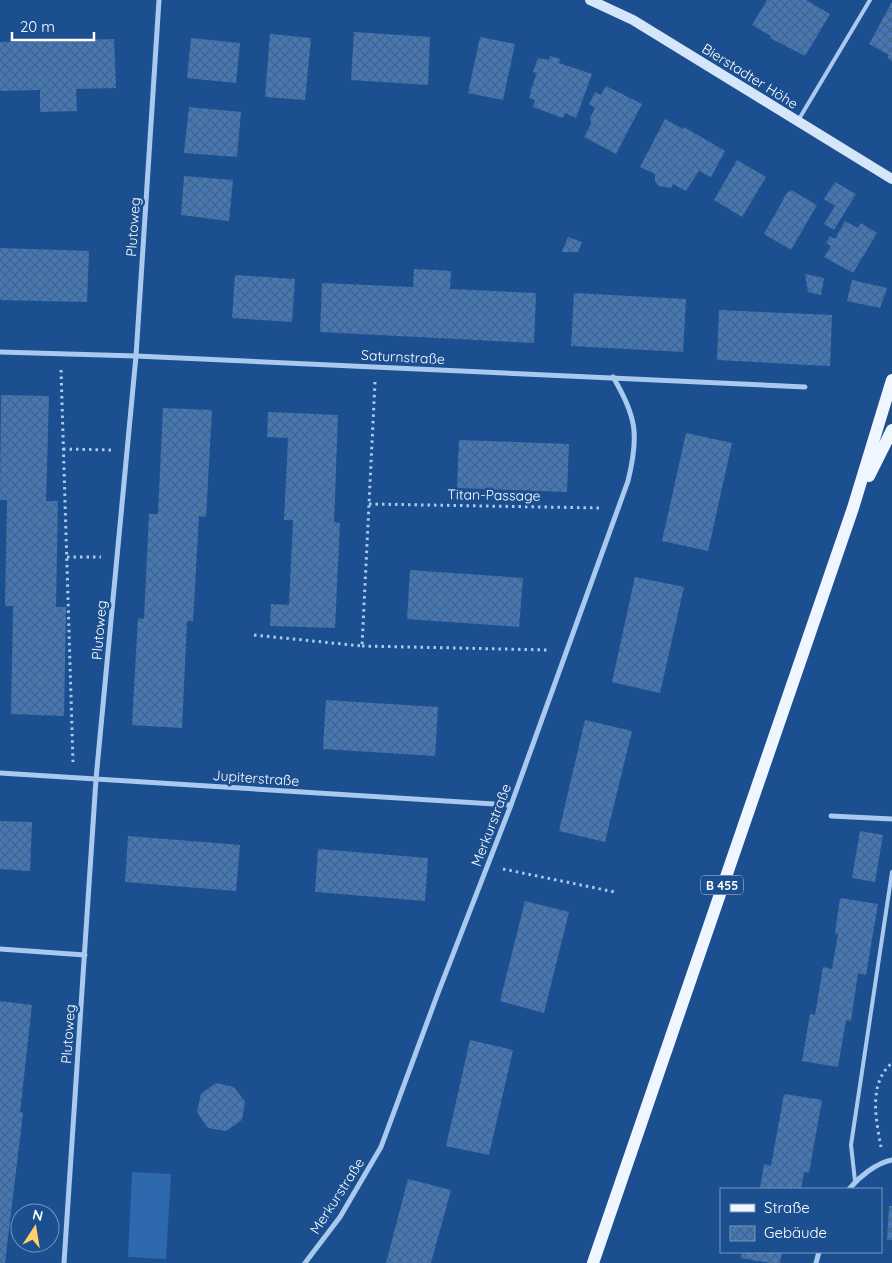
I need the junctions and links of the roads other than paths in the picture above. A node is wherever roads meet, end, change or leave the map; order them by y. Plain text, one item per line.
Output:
1 (159, 0) edge
2 (590, 0) edge
3 (870, 0) edge
4 (797, 121) junction
5 (892, 170) edge
6 (880, 171) junction
7 (892, 179) edge
8 (0, 352) edge
9 (136, 356) junction
10 (613, 377) junction
11 (892, 380) edge
12 (805, 388) dead end
13 (892, 430) edge
14 (853, 508) junction
15 (0, 773) edge
16 (96, 779) junction
17 (511, 805) junction
18 (830, 816) dead end
19 (892, 819) edge
20 (892, 872) edge
21 (0, 949) edge
22 (85, 955) junction
23 (892, 1160) edge
24 (856, 1181) junction
25 (850, 1188) edge
26 (64, 1263) edge
27 (305, 1263) edge
28 (593, 1263) edge

1 - 9 street, Plutoweg
2 - 4 main road, Bierstadter Höhe
3 - 4 lane
4 - 6 main road, Bierstadter Höhe
5 - 6 main road
6 - 7 main road, Bierstadter Höhe
8 - 9 street, Saturnstraße
9 - 10 street, Saturnstraße
9 - 16 street, Plutoweg
10 - 12 street, Saturnstraße
10 - 17 street, Merkurstraße
11 - 14 main road, B 455
13 - 14 main road, B 455
14 - 28 main road, B 455
15 - 16 street, Jupiterstraße
16 - 17 street, Jupiterstraße
16 - 22 street, Plutoweg
17 - 27 street, Merkurstraße
18 - 19 street
20 - 24 lane
21 - 22 street
22 - 26 street, Plutoweg
23 - 24 street
24 - 25 street

